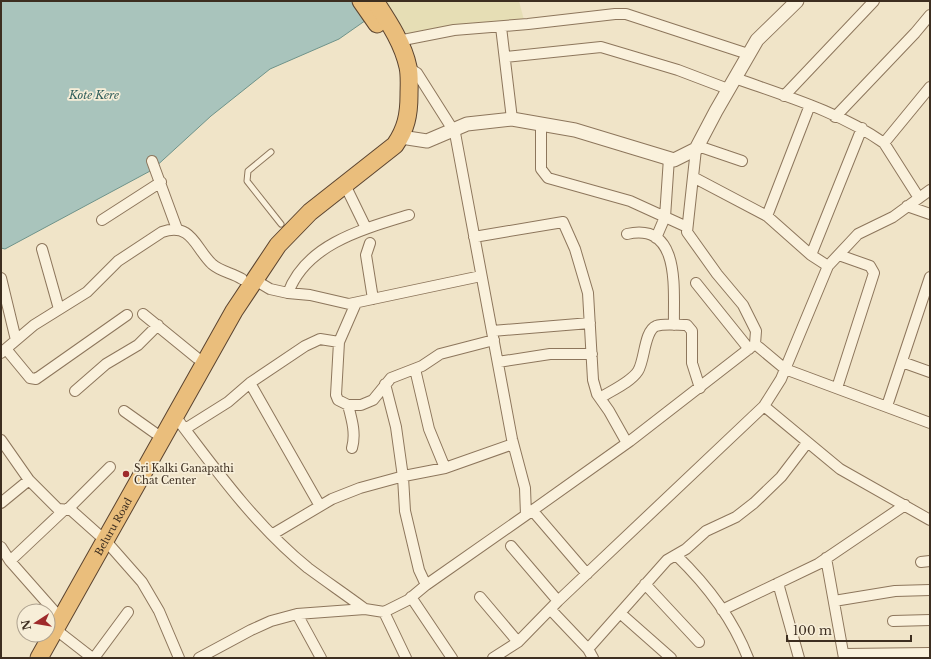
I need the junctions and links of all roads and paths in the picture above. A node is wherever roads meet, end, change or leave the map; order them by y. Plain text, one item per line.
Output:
1 (361, 1) edge
2 (375, 1) edge
3 (797, 1) edge
4 (874, 1) edge
5 (930, 15) edge
6 (502, 27) junction
7 (398, 41) junction
8 (748, 54) junction
9 (506, 57) junction
10 (408, 68) junction
11 (731, 83) junction
12 (930, 87) edge
13 (784, 96) junction
14 (810, 105) junction
15 (835, 117) junction
16 (512, 119) junction
17 (541, 122) junction
18 (862, 128) junction
19 (453, 129) junction
20 (401, 136) junction
21 (884, 143) junction
22 (697, 147) junction
23 (271, 152) dead end
24 (669, 158) junction
25 (152, 161) dead end
26 (742, 161) dead end
27 (693, 177) junction
28 (161, 182) junction
29 (345, 185) junction
30 (930, 190) edge
31 (919, 198) junction
32 (907, 206) junction
33 (930, 214) edge
34 (409, 215) dead end
35 (767, 216) junction
36 (665, 217) junction
37 (102, 220) dead end
38 (281, 224) junction
39 (687, 227) junction
40 (366, 228) junction
41 (177, 229) junction
42 (627, 234) dead end
43 (474, 237) junction
44 (656, 238) junction
45 (370, 243) dead end
46 (42, 249) dead end
47 (811, 255) junction
48 (839, 255) junction
49 (828, 266) junction
50 (481, 276) junction
51 (930, 277) edge
52 (1, 278) edge
53 (248, 280) junction
54 (696, 283) dead end
55 (288, 293) junction
56 (373, 299) junction
57 (356, 303) junction
58 (59, 309) junction
59 (143, 314) dead end
60 (127, 315) dead end
61 (590, 323) junction
62 (158, 326) junction
63 (674, 326) junction
64 (493, 335) junction
65 (16, 340) junction
66 (339, 342) junction
67 (752, 346) junction
68 (3, 351) edge
69 (592, 354) junction
70 (196, 358) junction
71 (498, 362) junction
72 (902, 362) junction
73 (415, 369) junction
74 (785, 369) junction
75 (930, 372) edge
76 (250, 383) junction
77 (385, 384) junction
78 (700, 388) junction
79 (837, 388) junction
80 (75, 391) dead end
81 (600, 398) junction
82 (348, 405) junction
83 (764, 406) junction
84 (887, 406) junction
85 (124, 411) dead end
86 (180, 422) junction
87 (930, 423) edge
88 (156, 433) junction
89 (1, 440) edge
90 (627, 443) junction
91 (807, 443) junction
92 (513, 444) junction
93 (352, 448) dead end
94 (110, 467) dead end
95 (445, 468) junction
96 (403, 477) junction
97 (29, 480) junction
98 (1, 502) edge
99 (320, 506) junction
100 (905, 506) junction
101 (65, 510) junction
102 (529, 513) junction
103 (930, 520) edge
104 (273, 534) junction
105 (102, 537) junction
106 (511, 546) dead end
107 (1, 547) edge
108 (676, 555) junction
109 (826, 558) junction
110 (10, 561) junction
111 (587, 574) junction
112 (778, 583) junction
113 (645, 584) junction
114 (426, 585) junction
115 (930, 590) edge
116 (411, 597) junction
117 (480, 597) dead end
118 (558, 601) junction
119 (834, 601) junction
120 (36, 603) edge
121 (365, 609) junction
122 (550, 609) junction
123 (722, 610) junction
124 (128, 612) dead end
125 (384, 612) junction
126 (620, 613) junction
127 (296, 614) junction
128 (56, 615) edge
129 (930, 620) edge
130 (892, 621) dead end
131 (56, 630) edge
132 (518, 642) junction
133 (699, 642) dead end
134 (39, 643) edge
135 (44, 643) edge
136 (930, 653) edge
137 (590, 654) edge
138 (844, 656) edge
139 (29, 658) edge
140 (39, 658) edge
141 (179, 658) edge
142 (199, 658) edge
143 (321, 658) edge
144 (406, 658) edge
145 (452, 658) edge
146 (493, 658) edge
147 (671, 658) edge
148 (748, 658) edge
149 (799, 658) edge

1 - 38 highway
2 - 7 highway
3 - 8 street
4 - 13 street
5 - 15 street
6 - 7 street
6 - 8 street
6 - 9 street
7 - 10 highway
8 - 11 street
9 - 11 street
9 - 16 street
10 - 19 street
10 - 20 highway
11 - 13 street
11 - 22 street
12 - 21 street
13 - 14 street
14 - 15 street
14 - 35 street
15 - 18 street
16 - 17 street
16 - 19 street
17 - 24 street
17 - 36 street
18 - 21 street
18 - 47 street
19 - 20 street
19 - 43 street
20 - 29 highway
21 - 31 street
22 - 24 street
22 - 26 street
22 - 27 street
23 - 38 lane
24 - 36 street
25 - 28 street
27 - 35 street
27 - 39 street
28 - 37 street
28 - 41 street
29 - 40 street
29 - 53 highway
30 - 31 street
31 - 32 street
32 - 33 street
32 - 48 street
34 - 40 street
35 - 47 street
36 - 39 street
36 - 44 street
38 - 53 highway
39 - 67 street
40 - 55 street
41 - 53 street
41 - 58 street
42 - 44 street
43 - 50 street
43 - 61 street
44 - 63 street
45 - 56 street
46 - 58 street
47 - 49 street
48 - 49 street
48 - 79 street
49 - 74 street
50 - 56 street
50 - 64 street
51 - 72 street
52 - 65 street
53 - 55 street
53 - 70 highway
53 - 86 highway, Beluru Road
54 - 67 street
55 - 57 street
56 - 57 street
57 - 66 street
58 - 65 street
59 - 62 street
60 - 68 street
61 - 64 street
61 - 69 street
62 - 70 street
62 - 80 street
63 - 78 street
63 - 81 street
64 - 71 street
64 - 73 street
65 - 68 street
66 - 76 street
66 - 82 street
67 - 74 street
67 - 78 street
69 - 71 street
69 - 81 street
70 - 88 highway
71 - 92 street
72 - 75 street
72 - 84 street
73 - 77 street
73 - 95 street
74 - 79 street
74 - 83 street
76 - 86 street
76 - 99 street
77 - 82 street
77 - 96 street
78 - 90 street
79 - 84 street
81 - 90 street
82 - 93 street
83 - 91 street
83 - 111 street
84 - 87 street
85 - 88 street
86 - 104 street
86 - 105 highway, Beluru Road
88 - 105 highway
89 - 97 street
90 - 102 street
91 - 100 street
91 - 108 street
92 - 95 street
92 - 102 street
94 - 101 street
95 - 96 street
96 - 99 street
96 - 114 street
97 - 98 street
97 - 101 street
99 - 104 street
100 - 103 street
100 - 109 street
101 - 105 street
101 - 110 street
102 - 111 street
102 - 114 street
104 - 121 street
105 - 128 highway
105 - 141 street
106 - 118 street
107 - 110 street
108 - 113 street
108 - 123 street
109 - 112 street
109 - 119 street
110 - 120 street
111 - 118 street
112 - 123 street
112 - 149 street
113 - 126 street
113 - 133 street
114 - 116 street
115 - 119 street
116 - 125 street
116 - 145 street
117 - 132 street
118 - 122 street
119 - 138 street
121 - 125 street
121 - 127 street
122 - 132 street
122 - 137 street
123 - 148 street
124 - 131 street
125 - 144 street
126 - 137 street
126 - 147 street
127 - 142 street
127 - 143 street
129 - 130 street
132 - 146 street
134 - 139 highway
135 - 140 highway
136 - 138 street

